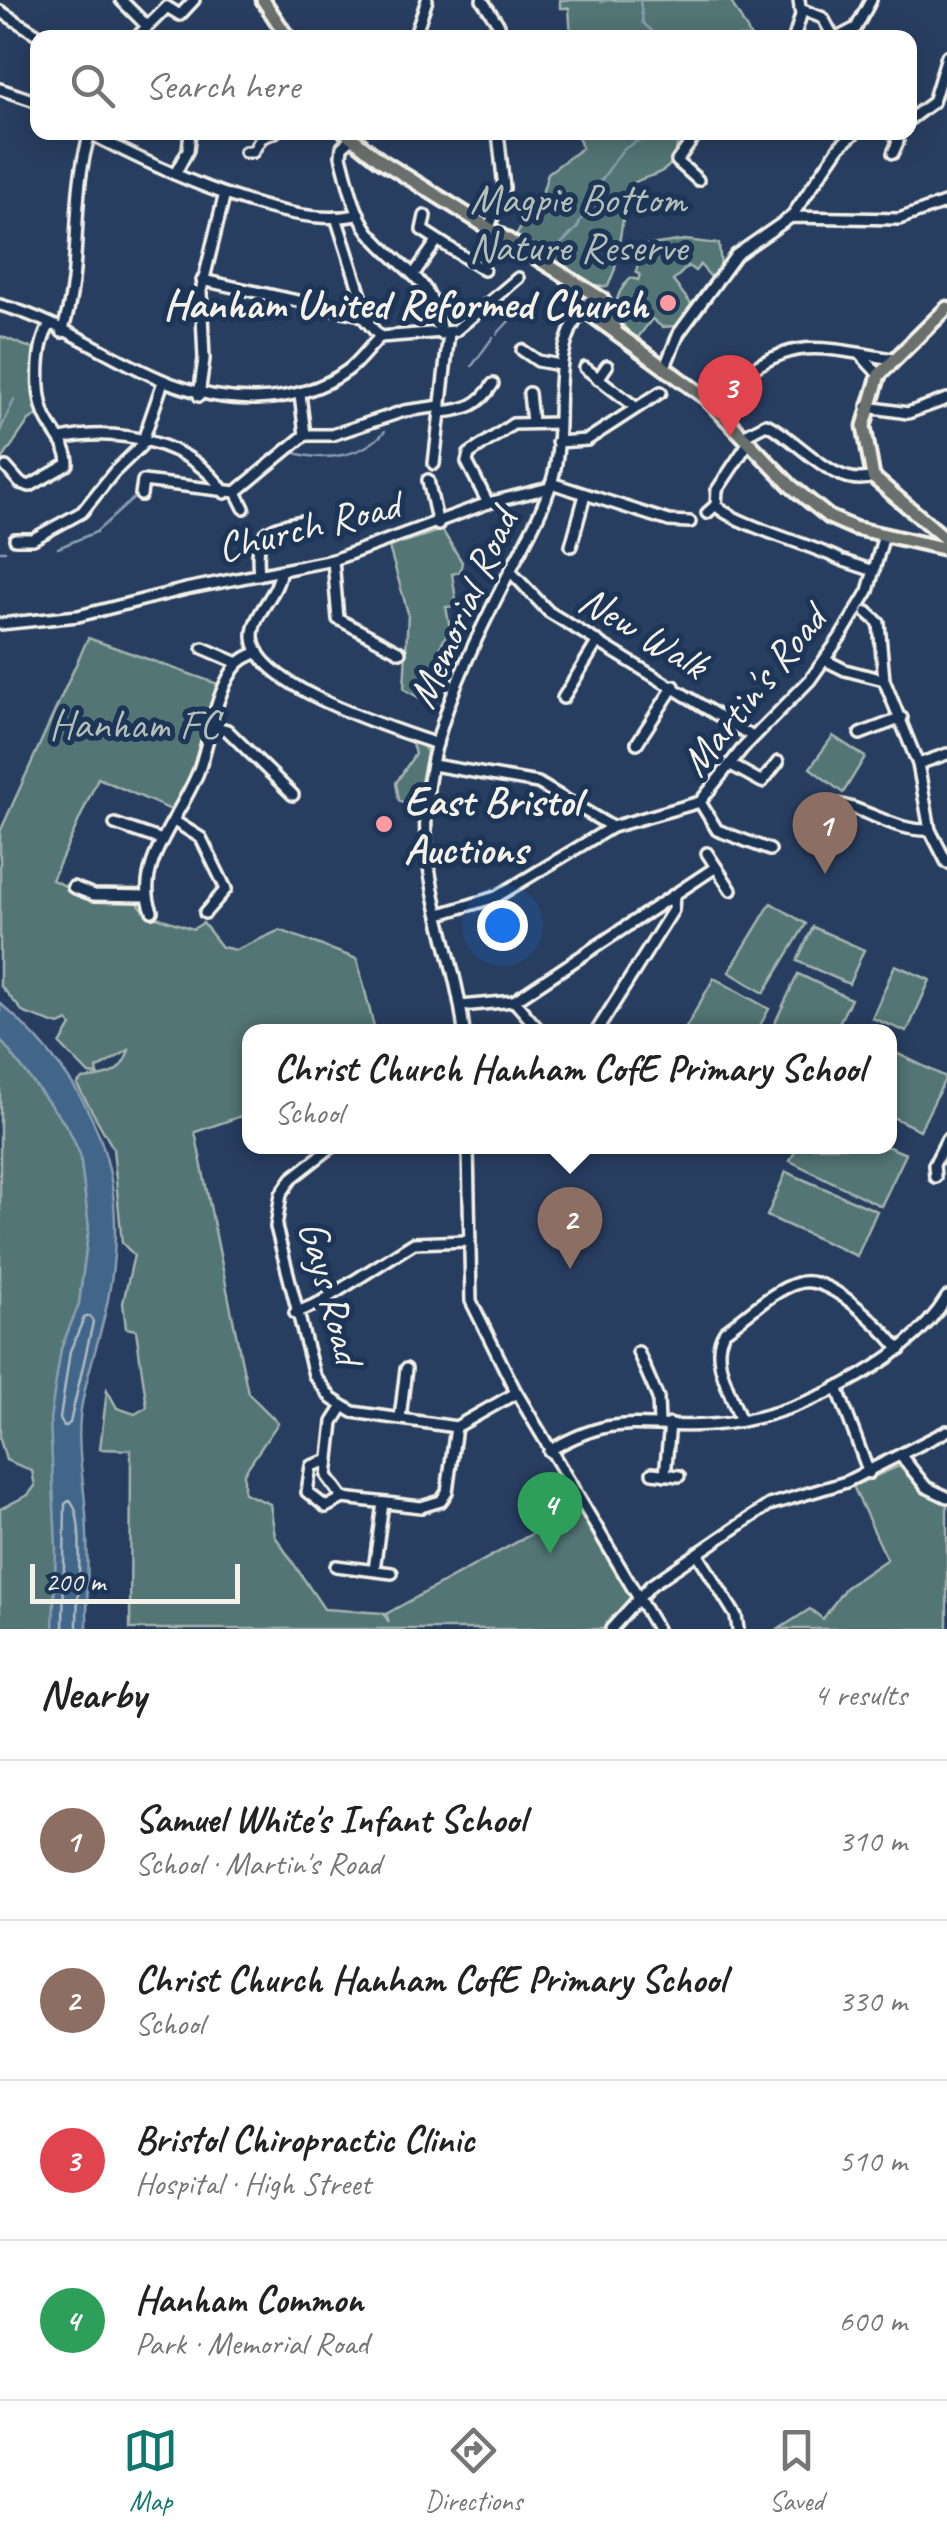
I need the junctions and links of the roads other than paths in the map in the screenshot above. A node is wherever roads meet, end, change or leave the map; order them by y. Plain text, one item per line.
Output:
1 (122, 0) edge
2 (194, 0) edge
3 (264, 0) edge
4 (427, 0) edge
5 (482, 0) edge
6 (871, 0) edge
7 (800, 4) edge
8 (0, 11) edge
9 (147, 26) junction
10 (30, 30) edge
11 (142, 30) edge
12 (283, 30) edge
13 (417, 30) edge
14 (500, 30) edge
15 (795, 30) edge
16 (830, 30) edge
17 (852, 30) edge
18 (947, 56) edge
19 (0, 90) edge
20 (30, 99) edge
21 (917, 114) edge
22 (87, 140) edge
23 (104, 140) edge
24 (189, 140) edge
25 (259, 140) edge
26 (346, 140) edge
27 (354, 140) edge
28 (500, 140) edge
29 (692, 140) edge
30 (848, 140) edge
31 (897, 140) edge
32 (245, 152) dead end
33 (892, 152) dead end
34 (175, 174) junction
35 (692, 179) dead end
36 (224, 197) junction
37 (947, 202) edge
38 (360, 214) junction
39 (425, 216) dead end
40 (336, 217) junction
41 (791, 217) junction
42 (488, 230) junction
43 (437, 241) junction
44 (483, 254) dead end
45 (414, 274) junction
46 (202, 280) junction
47 (513, 284) dead end
48 (0, 305) edge
49 (591, 307) junction
50 (947, 308) edge
51 (370, 321) junction
52 (50, 325) junction
53 (616, 330) junction
54 (62, 332) junction
55 (445, 333) junction
56 (380, 337) junction
57 (539, 346) dead end
58 (858, 352) junction
59 (892, 359) junction
60 (560, 365) junction
61 (607, 366) dead end
62 (585, 369) dead end
63 (664, 369) junction
64 (879, 376) junction
65 (598, 379) junction
66 (163, 382) junction
67 (493, 384) dead end
68 (661, 392) dead end
69 (529, 393) dead end
70 (300, 394) junction
71 (200, 396) junction
72 (706, 398) junction
73 (947, 399) edge
74 (634, 406) junction
75 (867, 406) junction
76 (442, 409) junction
77 (532, 422) junction
78 (558, 423) junction
79 (304, 435) junction
80 (61, 439) junction
81 (746, 439) junction
82 (144, 440) junction
83 (557, 442) junction
84 (434, 464) dead end
85 (6, 467) dead end
86 (873, 477) junction
87 (428, 480) dead end
88 (550, 485) junction
89 (142, 490) dead end
90 (231, 493) junction
91 (585, 495) junction
92 (517, 497) junction
93 (488, 503) junction
94 (716, 506) junction
95 (542, 507) junction
96 (244, 508) dead end
97 (707, 514) dead end
98 (303, 521) dead end
99 (690, 522) dead end
100 (928, 523) junction
101 (438, 525) junction
102 (563, 529) dead end
103 (576, 534) junction
104 (884, 535) junction
105 (15, 539) dead end
106 (938, 544) edge
107 (572, 546) dead end
108 (333, 560) junction
109 (510, 571) junction
110 (874, 571) junction
111 (280, 572) junction
112 (259, 575) junction
113 (867, 612) dead end
114 (0, 624) edge
115 (598, 641) junction
116 (207, 652) dead end
117 (258, 652) junction
118 (400, 652) dead end
119 (825, 660) junction
120 (238, 663) junction
121 (884, 680) junction
122 (674, 686) junction
123 (563, 698) dead end
124 (902, 718) junction
125 (210, 725) junction
126 (860, 734) dead end
127 (753, 737) junction
128 (638, 743) dead end
129 (437, 744) junction
130 (947, 754) edge
131 (778, 762) dead end
132 (731, 764) junction
133 (918, 764) junction
134 (434, 765) junction
135 (293, 795) dead end
136 (700, 802) junction
137 (824, 802) dead end
138 (174, 821) junction
139 (116, 824) dead end
140 (612, 827) junction
141 (930, 830) junction
142 (162, 840) junction
143 (770, 850) dead end
144 (707, 853) dead end
145 (947, 863) edge
146 (716, 867) junction
147 (73, 887) dead end
148 (731, 890) dead end
149 (674, 894) junction
150 (145, 896) junction
151 (152, 911) dead end
152 (205, 913) dead end
153 (440, 914) junction
154 (514, 1001) junction
155 (461, 1006) junction
156 (463, 1024) edge
157 (534, 1024) edge
158 (601, 1024) edge
159 (947, 1139) edge
160 (323, 1154) edge
161 (468, 1154) edge
162 (935, 1178) dead end
163 (467, 1241) junction
164 (947, 1297) edge
165 (295, 1313) junction
166 (900, 1350) junction
167 (638, 1352) dead end
168 (406, 1369) dead end
169 (837, 1387) junction
170 (516, 1394) junction
171 (342, 1408) junction
172 (400, 1418) junction
173 (740, 1419) junction
174 (664, 1423) junction
175 (456, 1427) junction
176 (947, 1431) edge
177 (549, 1450) junction
178 (902, 1457) junction
179 (328, 1460) junction
180 (869, 1473) junction
181 (652, 1474) dead end
182 (665, 1474) junction
183 (679, 1476) dead end
184 (947, 1497) edge
185 (343, 1498) junction
186 (383, 1503) junction
187 (697, 1553) junction
188 (336, 1566) dead end
189 (374, 1570) junction
190 (392, 1574) dead end
191 (638, 1596) junction
192 (612, 1629) edge
193 (656, 1629) edge
194 (738, 1629) edge

1 - 9 street
2 - 9 street
3 - 12 main road
4 - 13 street
5 - 14 street
6 - 17 street
7 - 15 street
7 - 16 street
8 - 10 street
9 - 11 street
18 - 21 street
19 - 20 street
22 - 54 street
23 - 34 street
24 - 34 street
25 - 32 street
26 - 38 street
27 - 42 main road
28 - 42 street
29 - 35 street
30 - 41 street
31 - 33 street
34 - 36 street
36 - 40 street
36 - 46 street
37 - 41 street
38 - 40 street
38 - 45 street
39 - 43 street
40 - 51 street
41 - 63 street
42 - 49 main road
43 - 44 street
43 - 45 street
45 - 55 street
46 - 51 street
46 - 71 street
47 - 55 street
48 - 52 street
49 - 53 main road
49 - 53 main road
49 - 60 street, Memorial Road
50 - 59 main road
51 - 56 street
52 - 54 street
52 - 80 street
53 - 63 main road
54 - 66 street
55 - 56 street
55 - 76 street
56 - 70 street
57 - 60 street
58 - 59 street
58 - 64 street
58 - 72 street
59 - 64 main road
60 - 78 street, Memorial Road
61 - 65 street
62 - 65 street
63 - 72 main road
64 - 75 main road
65 - 74 street
66 - 71 street
66 - 82 street
67 - 76 street
68 - 74 street
69 - 77 street
70 - 71 street
70 - 79 street
72 - 81 main road
73 - 75 street
74 - 83 street
75 - 86 main road
76 - 79 street
76 - 84 street
77 - 78 street
77 - 93 street
78 - 83 street, Memorial Road
79 - 90 street
80 - 82 street
80 - 85 street
81 - 86 street
81 - 94 street
81 - 104 main road
82 - 90 street
82 - 105 street
83 - 88 street, Memorial Road
86 - 100 main road
87 - 101 street
88 - 91 street
88 - 92 street, Church Road
88 - 95 street, Memorial Road
89 - 90 street
90 - 96 street
91 - 99 street
91 - 103 street
92 - 93 street, Church Road
92 - 95 street
93 - 101 street, Church Road
94 - 97 street
94 - 110 street
95 - 109 street, Memorial Road
98 - 112 street
100 - 106 main road
100 - 106 main road
101 - 108 street, Church Road
102 - 103 street
103 - 107 street
104 - 106 main road
104 - 110 street, Martin's Road
108 - 111 street, Church Road
108 - 118 street
109 - 115 street, New Walk
109 - 129 street, Memorial Road
110 - 119 street, Martin's Road
111 - 112 street, Church Road
111 - 117 street
112 - 114 street, Church Road
113 - 121 street
115 - 122 street, New Walk
115 - 123 street
116 - 120 street
117 - 120 street
117 - 129 street
119 - 121 street
119 - 127 street, Martin's Road
120 - 125 street
121 - 124 street
122 - 127 street, New Walk
122 - 128 street
124 - 126 street
124 - 133 street
125 - 135 street
125 - 138 street
127 - 132 street, Martin's Road
129 - 134 street, Memorial Road
130 - 133 street
131 - 132 street
132 - 136 street, Martin's Road
133 - 141 street
134 - 140 street
134 - 153 street, Memorial Road
136 - 140 street
136 - 143 street, Martin's Road
137 - 141 street
138 - 142 street
138 - 152 street
139 - 142 street
140 - 153 street
141 - 145 street
142 - 150 street
144 - 146 street
146 - 148 street
146 - 149 street
147 - 150 street
149 - 154 street
149 - 158 street
150 - 151 street
153 - 155 street, Memorial Road
154 - 155 street
154 - 157 street
155 - 156 street, Memorial Road
159 - 162 street
160 - 165 street, Gays Road
161 - 163 street
163 - 165 street
163 - 170 street
164 - 166 street
165 - 171 street, Gays Road
166 - 169 street
166 - 173 street
167 - 174 street
168 - 172 street
169 - 173 street
169 - 180 street
170 - 175 street
170 - 177 street
171 - 172 street, Gays Road
171 - 179 street
172 - 175 street, Gays Road
173 - 174 street
174 - 177 street
174 - 182 street
175 - 186 street
176 - 178 street
177 - 191 street
178 - 180 street
178 - 184 street
179 - 185 street
179 - 185 street
180 - 187 street
181 - 182 street
182 - 183 street
185 - 186 street
186 - 189 street
187 - 191 street
187 - 194 street
188 - 189 street
189 - 190 street
191 - 192 street
191 - 193 street

